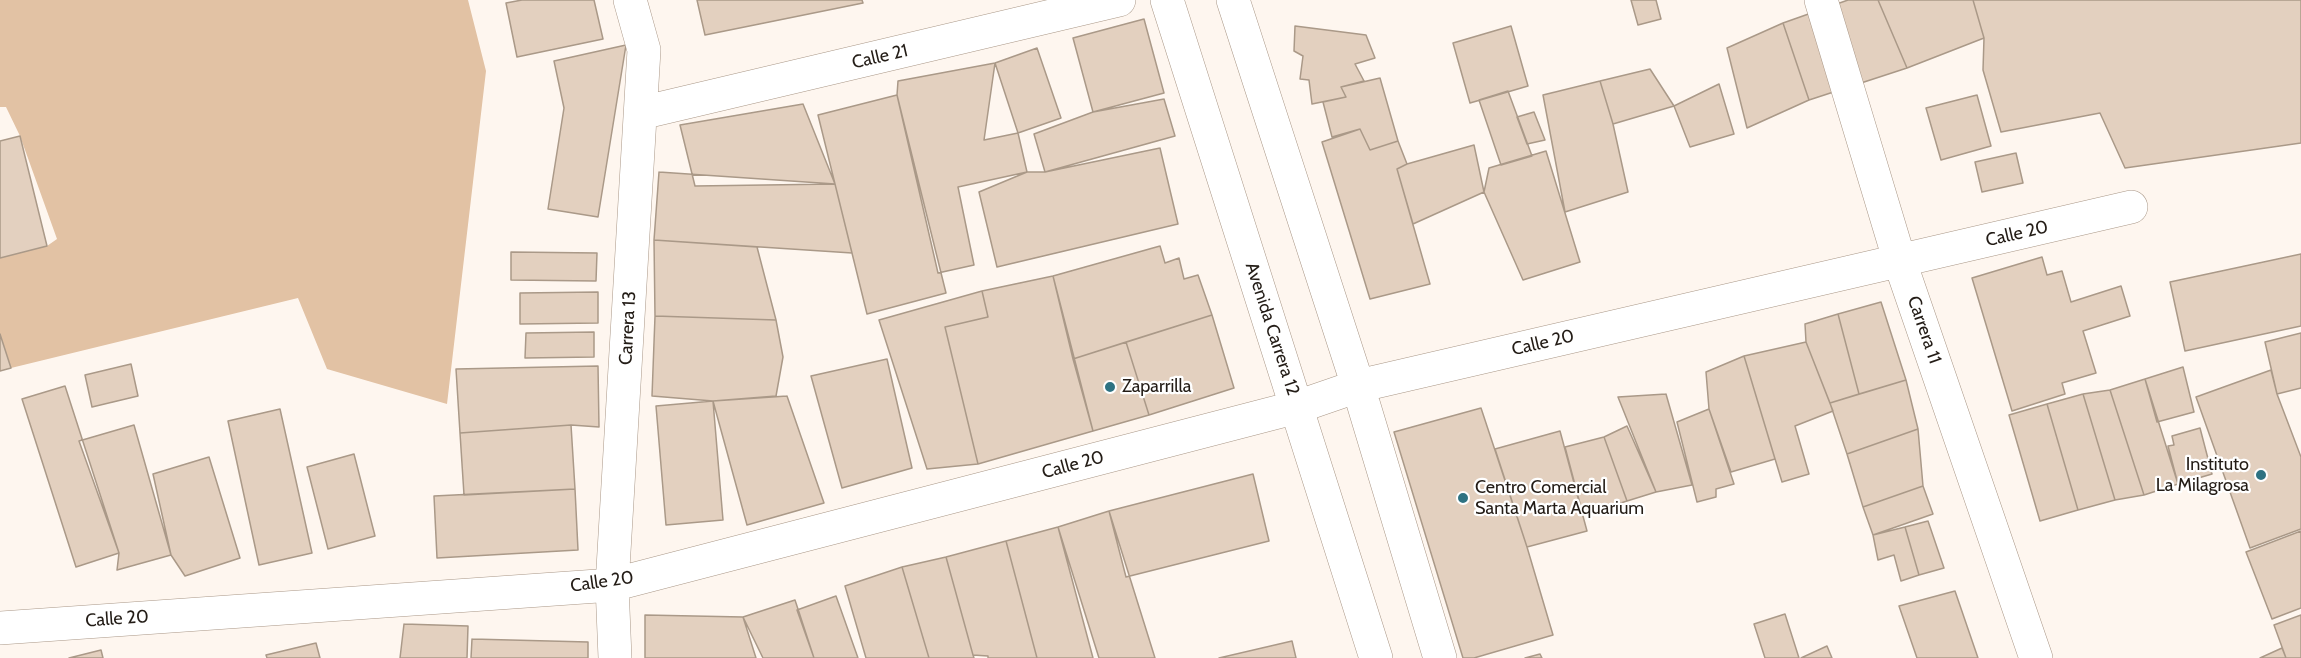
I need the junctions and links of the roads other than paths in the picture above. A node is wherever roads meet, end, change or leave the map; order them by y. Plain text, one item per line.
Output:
1 (630, 0) edge
2 (1119, 0) edge
3 (1167, 0) edge
4 (1233, 0) edge
5 (1821, 0) edge
6 (641, 113) junction
7 (2131, 207) dead end
8 (1900, 262) junction
9 (1358, 386) junction
10 (1297, 407) junction
11 (612, 585) junction
12 (0, 628) edge
13 (615, 658) edge
14 (1376, 658) edge
15 (1440, 658) edge
16 (2036, 658) edge

1 - 6 street, Carrera 13
2 - 6 street, Calle 21
3 - 10 street, Avenida Carrera 12
4 - 9 street
5 - 8 street, Carrera 11
6 - 11 street, Carrera 13
7 - 8 street, Calle 20
8 - 9 street, Calle 20
8 - 16 street, Carrera 11
9 - 10 street, Calle 20
9 - 15 street
10 - 11 street, Calle 20
10 - 14 street, Avenida Carrera 12
11 - 12 street, Calle 20
11 - 13 street, Carrera 13

